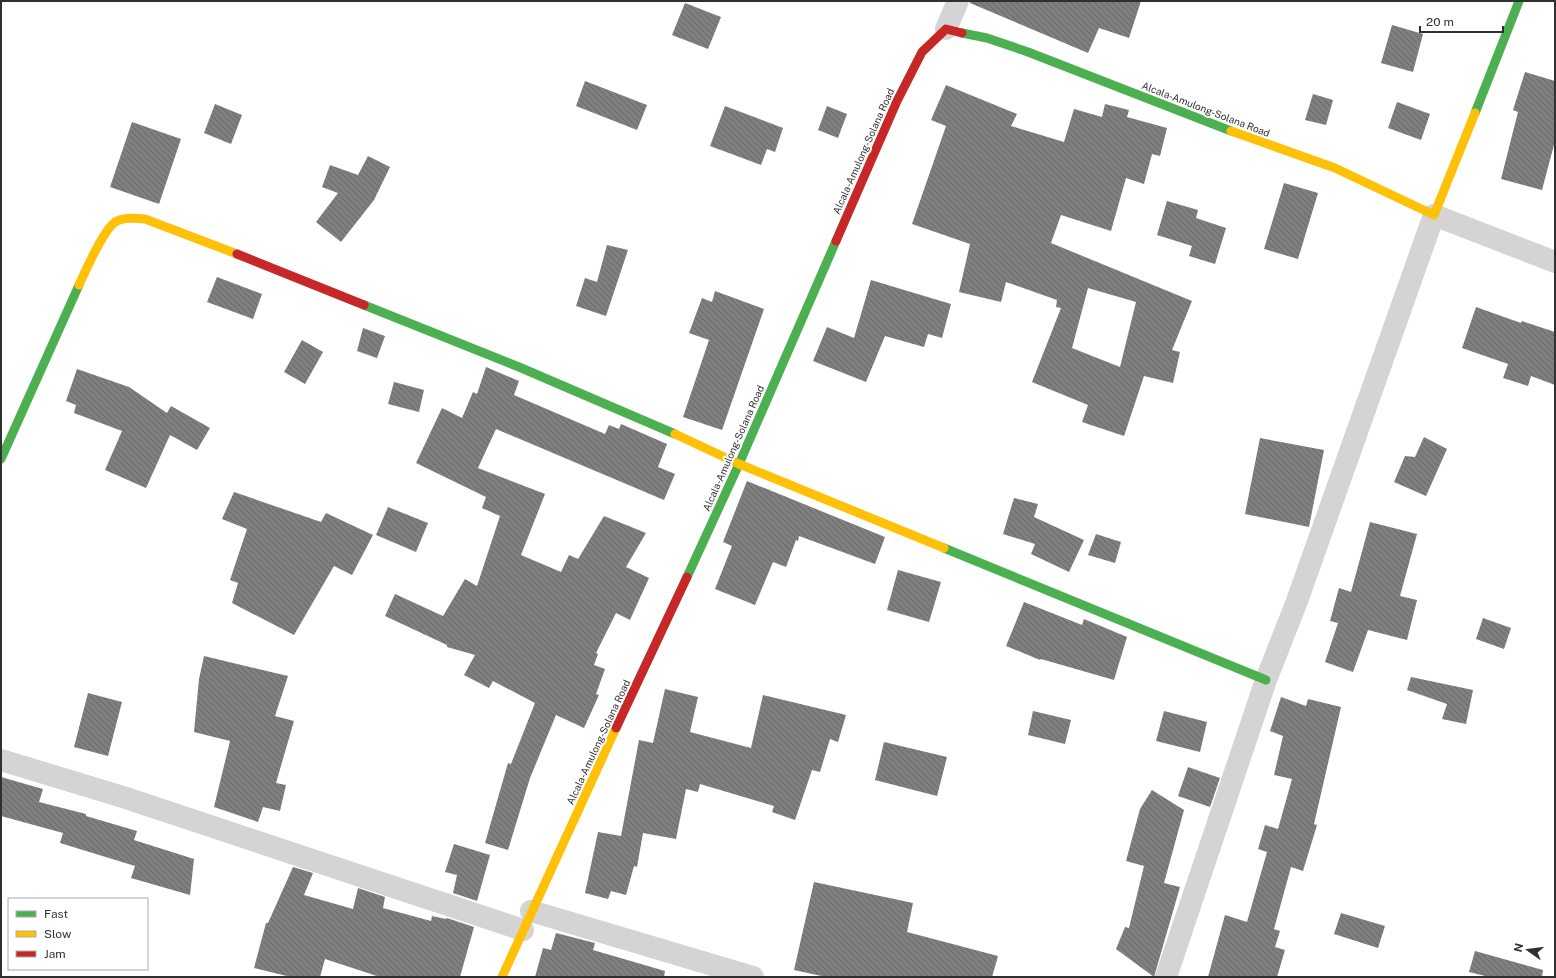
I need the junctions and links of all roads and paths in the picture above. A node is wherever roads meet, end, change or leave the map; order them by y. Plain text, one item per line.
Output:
1 (958, 1) edge
2 (1519, 1) edge
3 (946, 29) junction
4 (1434, 215) junction
5 (1555, 262) edge
6 (1, 459) edge
7 (739, 464) junction
8 (1266, 680) junction
9 (1, 760) edge
10 (527, 921) junction
11 (502, 977) edge
12 (753, 977) edge
13 (1166, 977) edge

1 - 3 street
2 - 4 main road
3 - 4 main road, Alcala-Amulong-Solana Road
3 - 7 main road, Alcala-Amulong-Solana Road
4 - 5 street
4 - 8 street
6 - 7 main road
7 - 8 main road
7 - 10 main road, Alcala-Amulong-Solana Road
8 - 13 street
9 - 10 street
10 - 11 main road, Alcala-Amulong-Solana Road
10 - 12 street

